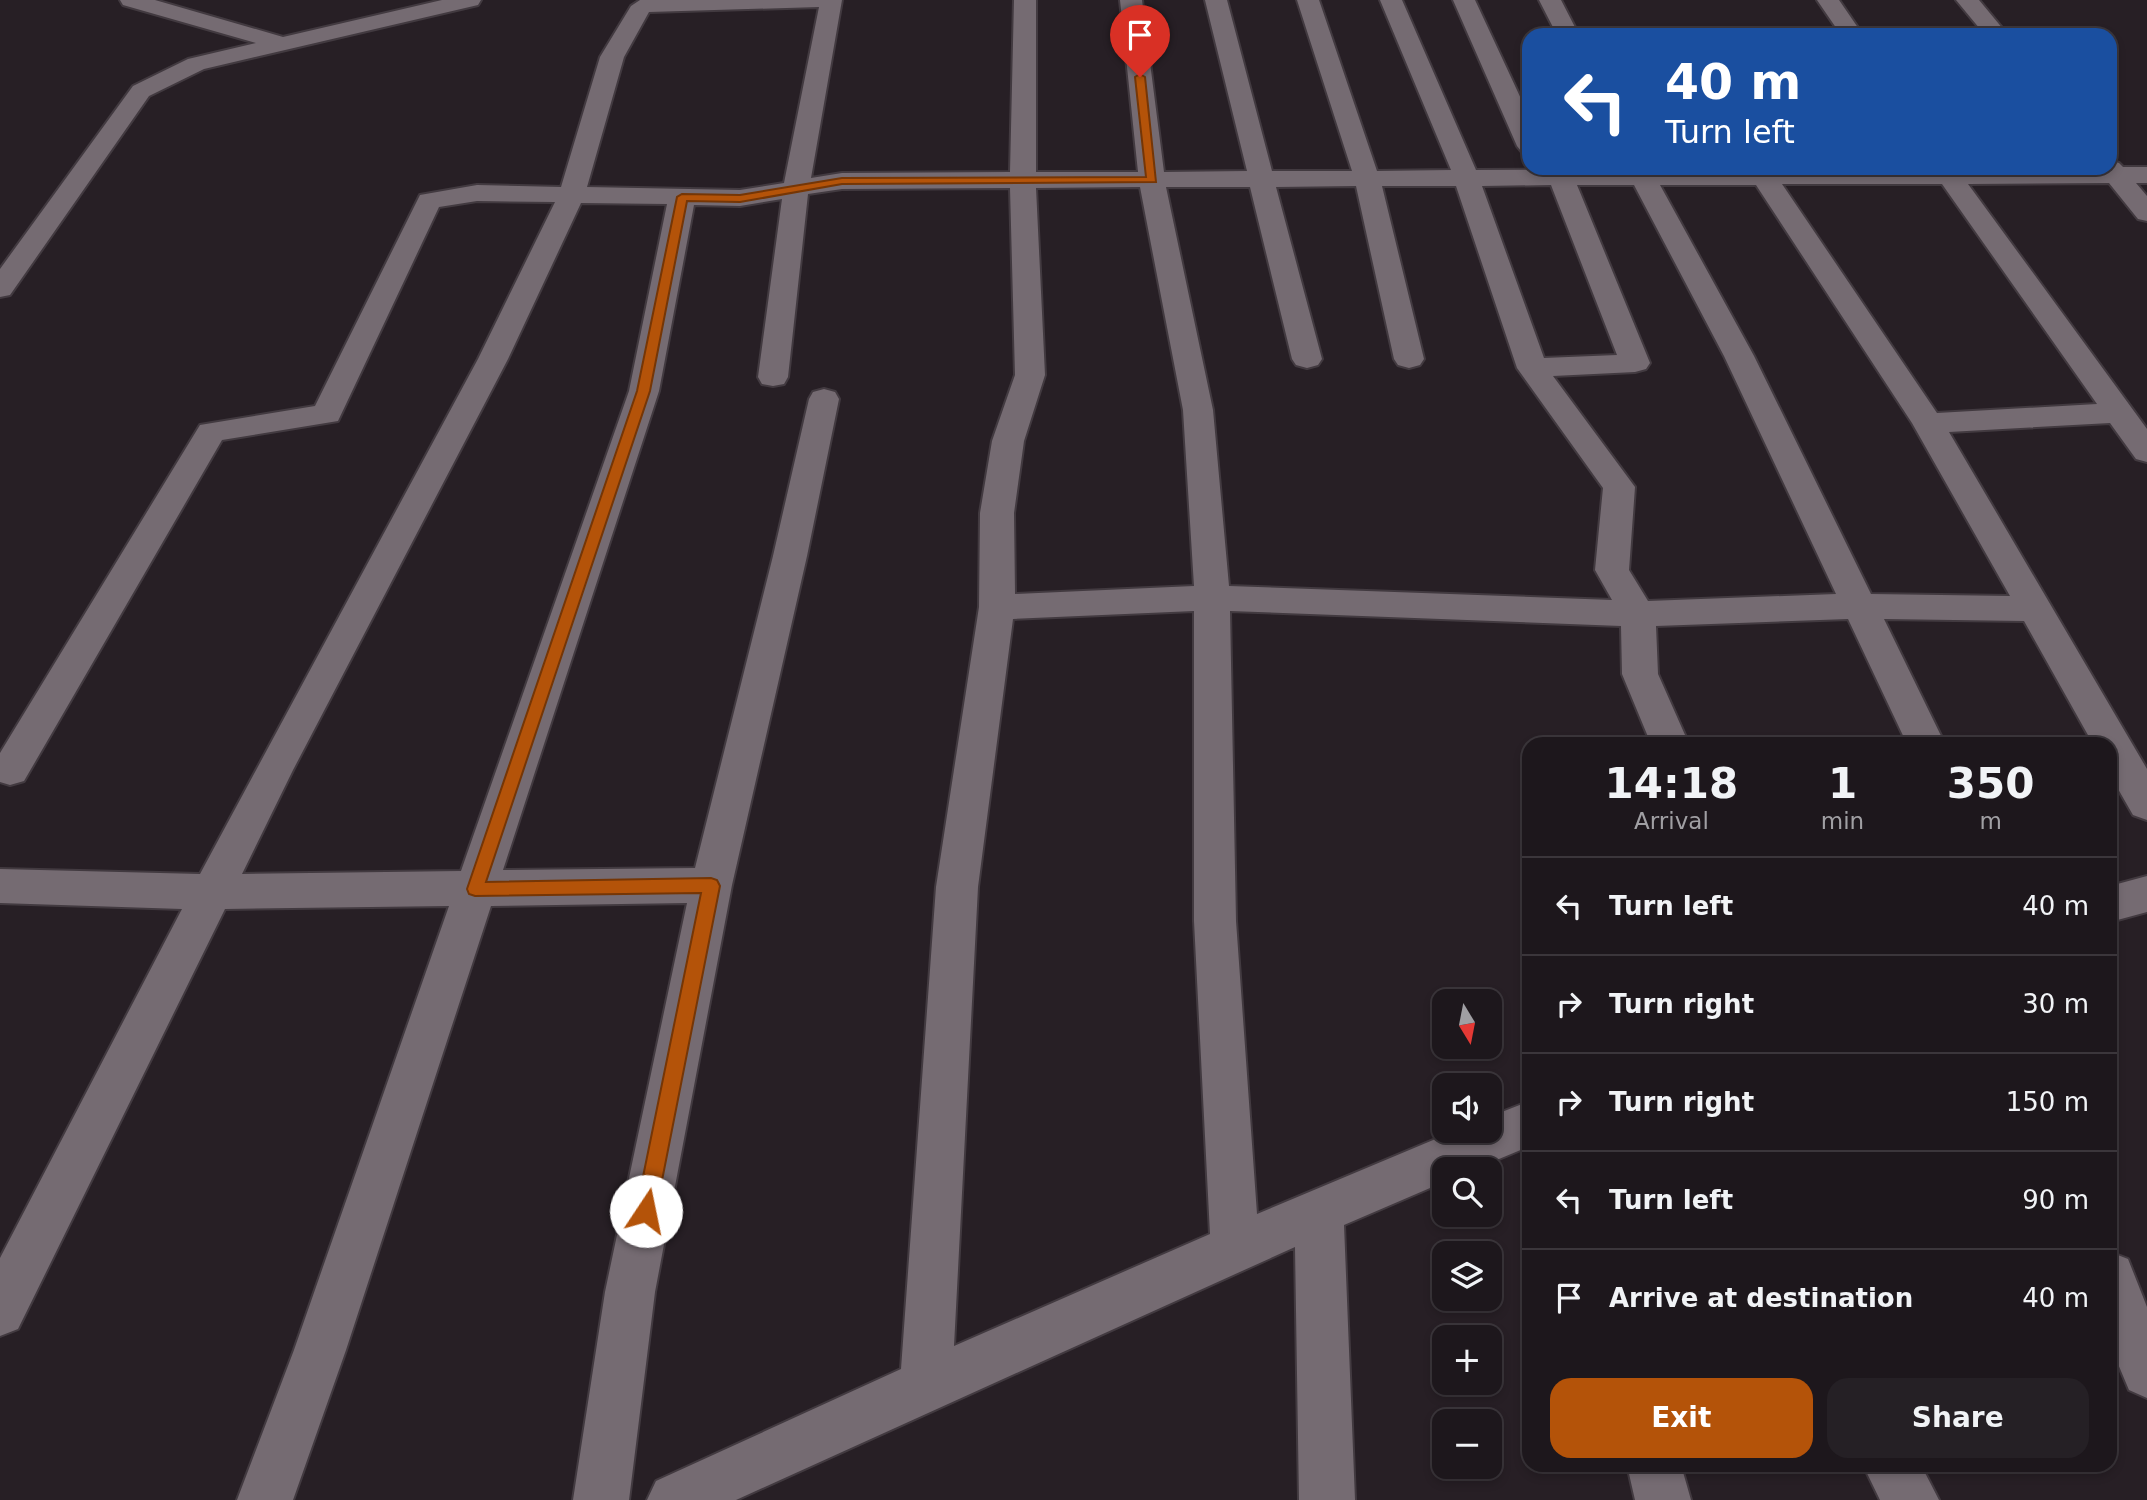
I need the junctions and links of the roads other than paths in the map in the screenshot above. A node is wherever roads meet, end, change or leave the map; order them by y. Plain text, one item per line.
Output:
1 (131, 0) edge
2 (470, 0) edge
3 (1025, 0) edge
4 (1131, 0) edge
5 (1216, 0) edge
6 (1308, 0) edge
7 (1391, 0) edge
8 (1464, 0) edge
9 (1550, 0) edge
10 (1828, 0) edge
11 (1967, 0) edge
12 (668, 2) edge
13 (1564, 28) edge
14 (1847, 28) edge
15 (1991, 28) edge
16 (283, 43) junction
17 (1522, 128) edge
18 (2117, 171) edge
19 (1548, 175) edge
20 (1642, 175) edge
21 (1691, 175) edge
22 (1874, 175) edge
23 (1948, 175) edge
24 (2116, 175) edge
25 (2147, 175) edge
26 (1765, 178) junction
27 (1367, 179) junction
28 (1466, 179) junction
29 (1023, 180) junction
30 (1152, 180) junction
31 (1263, 180) junction
32 (796, 189) junction
33 (572, 195) junction
34 (682, 197) junction
35 (2147, 212) edge
36 (2, 285) edge
37 (1307, 359) dead end
38 (1409, 359) dead end
39 (1532, 368) junction
40 (773, 377) dead end
41 (824, 399) dead end
42 (2120, 413) junction
43 (1928, 423) junction
44 (2147, 452) edge
45 (1212, 598) junction
46 (1860, 606) junction
47 (998, 607) junction
48 (2034, 609) junction
49 (1638, 614) junction
50 (1667, 737) edge
51 (1923, 737) edge
52 (2108, 737) edge
53 (2117, 752) edge
54 (10, 769) dead end
55 (2147, 804) edge
56 (0, 886) edge
57 (711, 886) junction
58 (475, 889) junction
59 (212, 892) junction
60 (2147, 894) edge
61 (2117, 902) edge
62 (1522, 1126) edge
63 (1319, 1210) junction
64 (1235, 1247) junction
65 (2117, 1295) edge
66 (0, 1311) edge
67 (2147, 1372) edge
68 (926, 1383) junction
69 (1656, 1472) edge
70 (1894, 1472) edge
71 (265, 1500) edge
72 (601, 1500) edge
73 (675, 1500) edge
74 (1327, 1500) edge
75 (1663, 1500) edge
76 (1912, 1500) edge

1 - 16 street
2 - 16 street
3 - 29 street
4 - 30 street
5 - 31 street
6 - 27 street
7 - 28 street
8 - 17 street
9 - 13 street
10 - 14 street
11 - 15 street
12 - 32 street
12 - 33 street
16 - 36 street
18 - 25 street
19 - 28 street
19 - 39 street
20 - 46 street
21 - 26 street
22 - 26 street
23 - 42 street
24 - 35 street
26 - 43 street
27 - 28 street
27 - 31 street
27 - 38 street
28 - 39 street
29 - 30 street
29 - 32 street
29 - 47 street
30 - 31 street
30 - 45 street
31 - 37 street
32 - 34 street
32 - 40 street
33 - 34 street
33 - 54 street
33 - 59 street
34 - 58 street
39 - 49 street
41 - 57 street
42 - 43 street
42 - 44 street
43 - 48 street
45 - 47 street
45 - 49 street
45 - 64 street
46 - 48 street
46 - 49 street
46 - 51 street
47 - 68 street
48 - 52 street
49 - 50 street
53 - 55 street
56 - 59 street
57 - 58 street
57 - 72 street
58 - 59 street
58 - 71 street
59 - 66 street
60 - 61 street
62 - 63 street
63 - 64 street
63 - 74 street
64 - 68 street
65 - 67 street
68 - 73 street
69 - 75 street
70 - 76 street

